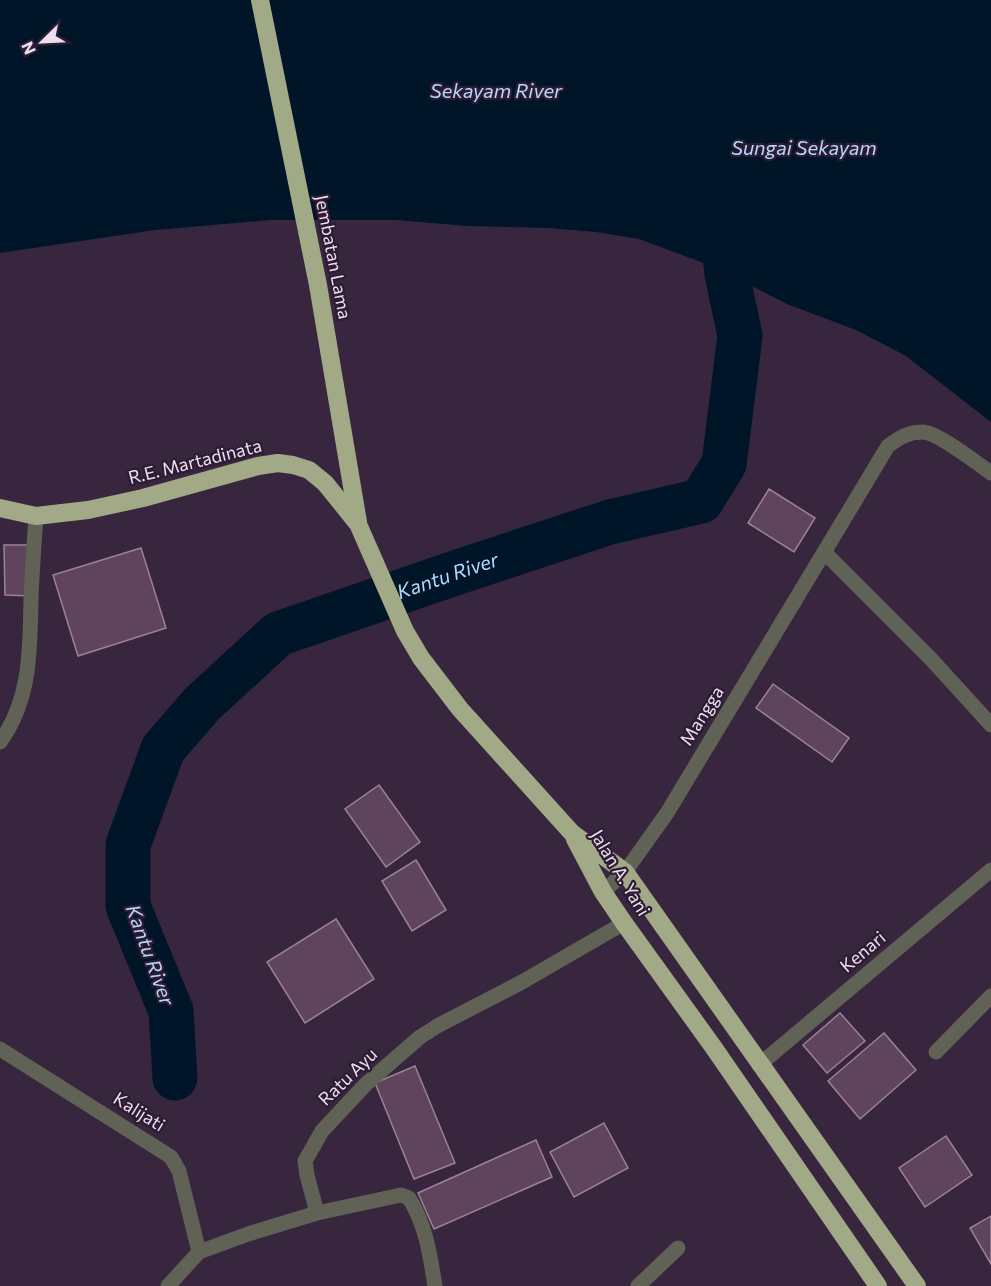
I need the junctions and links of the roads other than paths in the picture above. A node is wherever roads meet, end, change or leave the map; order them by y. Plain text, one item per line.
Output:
1 (260, 0) edge
2 (991, 473) edge
3 (0, 508) edge
4 (36, 516) junction
5 (358, 524) junction
6 (824, 552) junction
7 (991, 725) edge
8 (0, 742) edge
9 (572, 833) junction
10 (991, 870) edge
11 (625, 872) junction
12 (603, 892) junction
13 (624, 923) junction
14 (991, 996) edge
15 (0, 1049) edge
16 (936, 1052) dead end
17 (759, 1065) junction
18 (317, 1213) junction
19 (678, 1248) dead end
20 (199, 1252) junction
21 (168, 1286) edge
22 (435, 1286) edge
23 (638, 1286) edge
24 (878, 1286) edge
25 (917, 1286) edge

1 - 5 highway, Jembatan Lama
2 - 6 street, Mangga
3 - 4 highway, R.E. Martadinata
4 - 5 highway, R.E. Martadinata
4 - 8 street
5 - 9 highway, R.E. Martadinata
6 - 7 street
6 - 11 street, Mangga
9 - 11 highway, Jalan A. Yani
9 - 12 highway, Jalan A. Yani
10 - 17 street, Kenari
11 - 12 street, Mangga
11 - 17 highway, Jalan A. Yani
12 - 13 highway, Jalan A. Yani
13 - 18 street, Ratu Ayu
13 - 24 highway, Jalan A. Yani
14 - 16 street
15 - 20 street, Kalijati
17 - 25 highway, Jalan A. Yani
18 - 20 street
18 - 22 street
19 - 23 street
20 - 21 street

